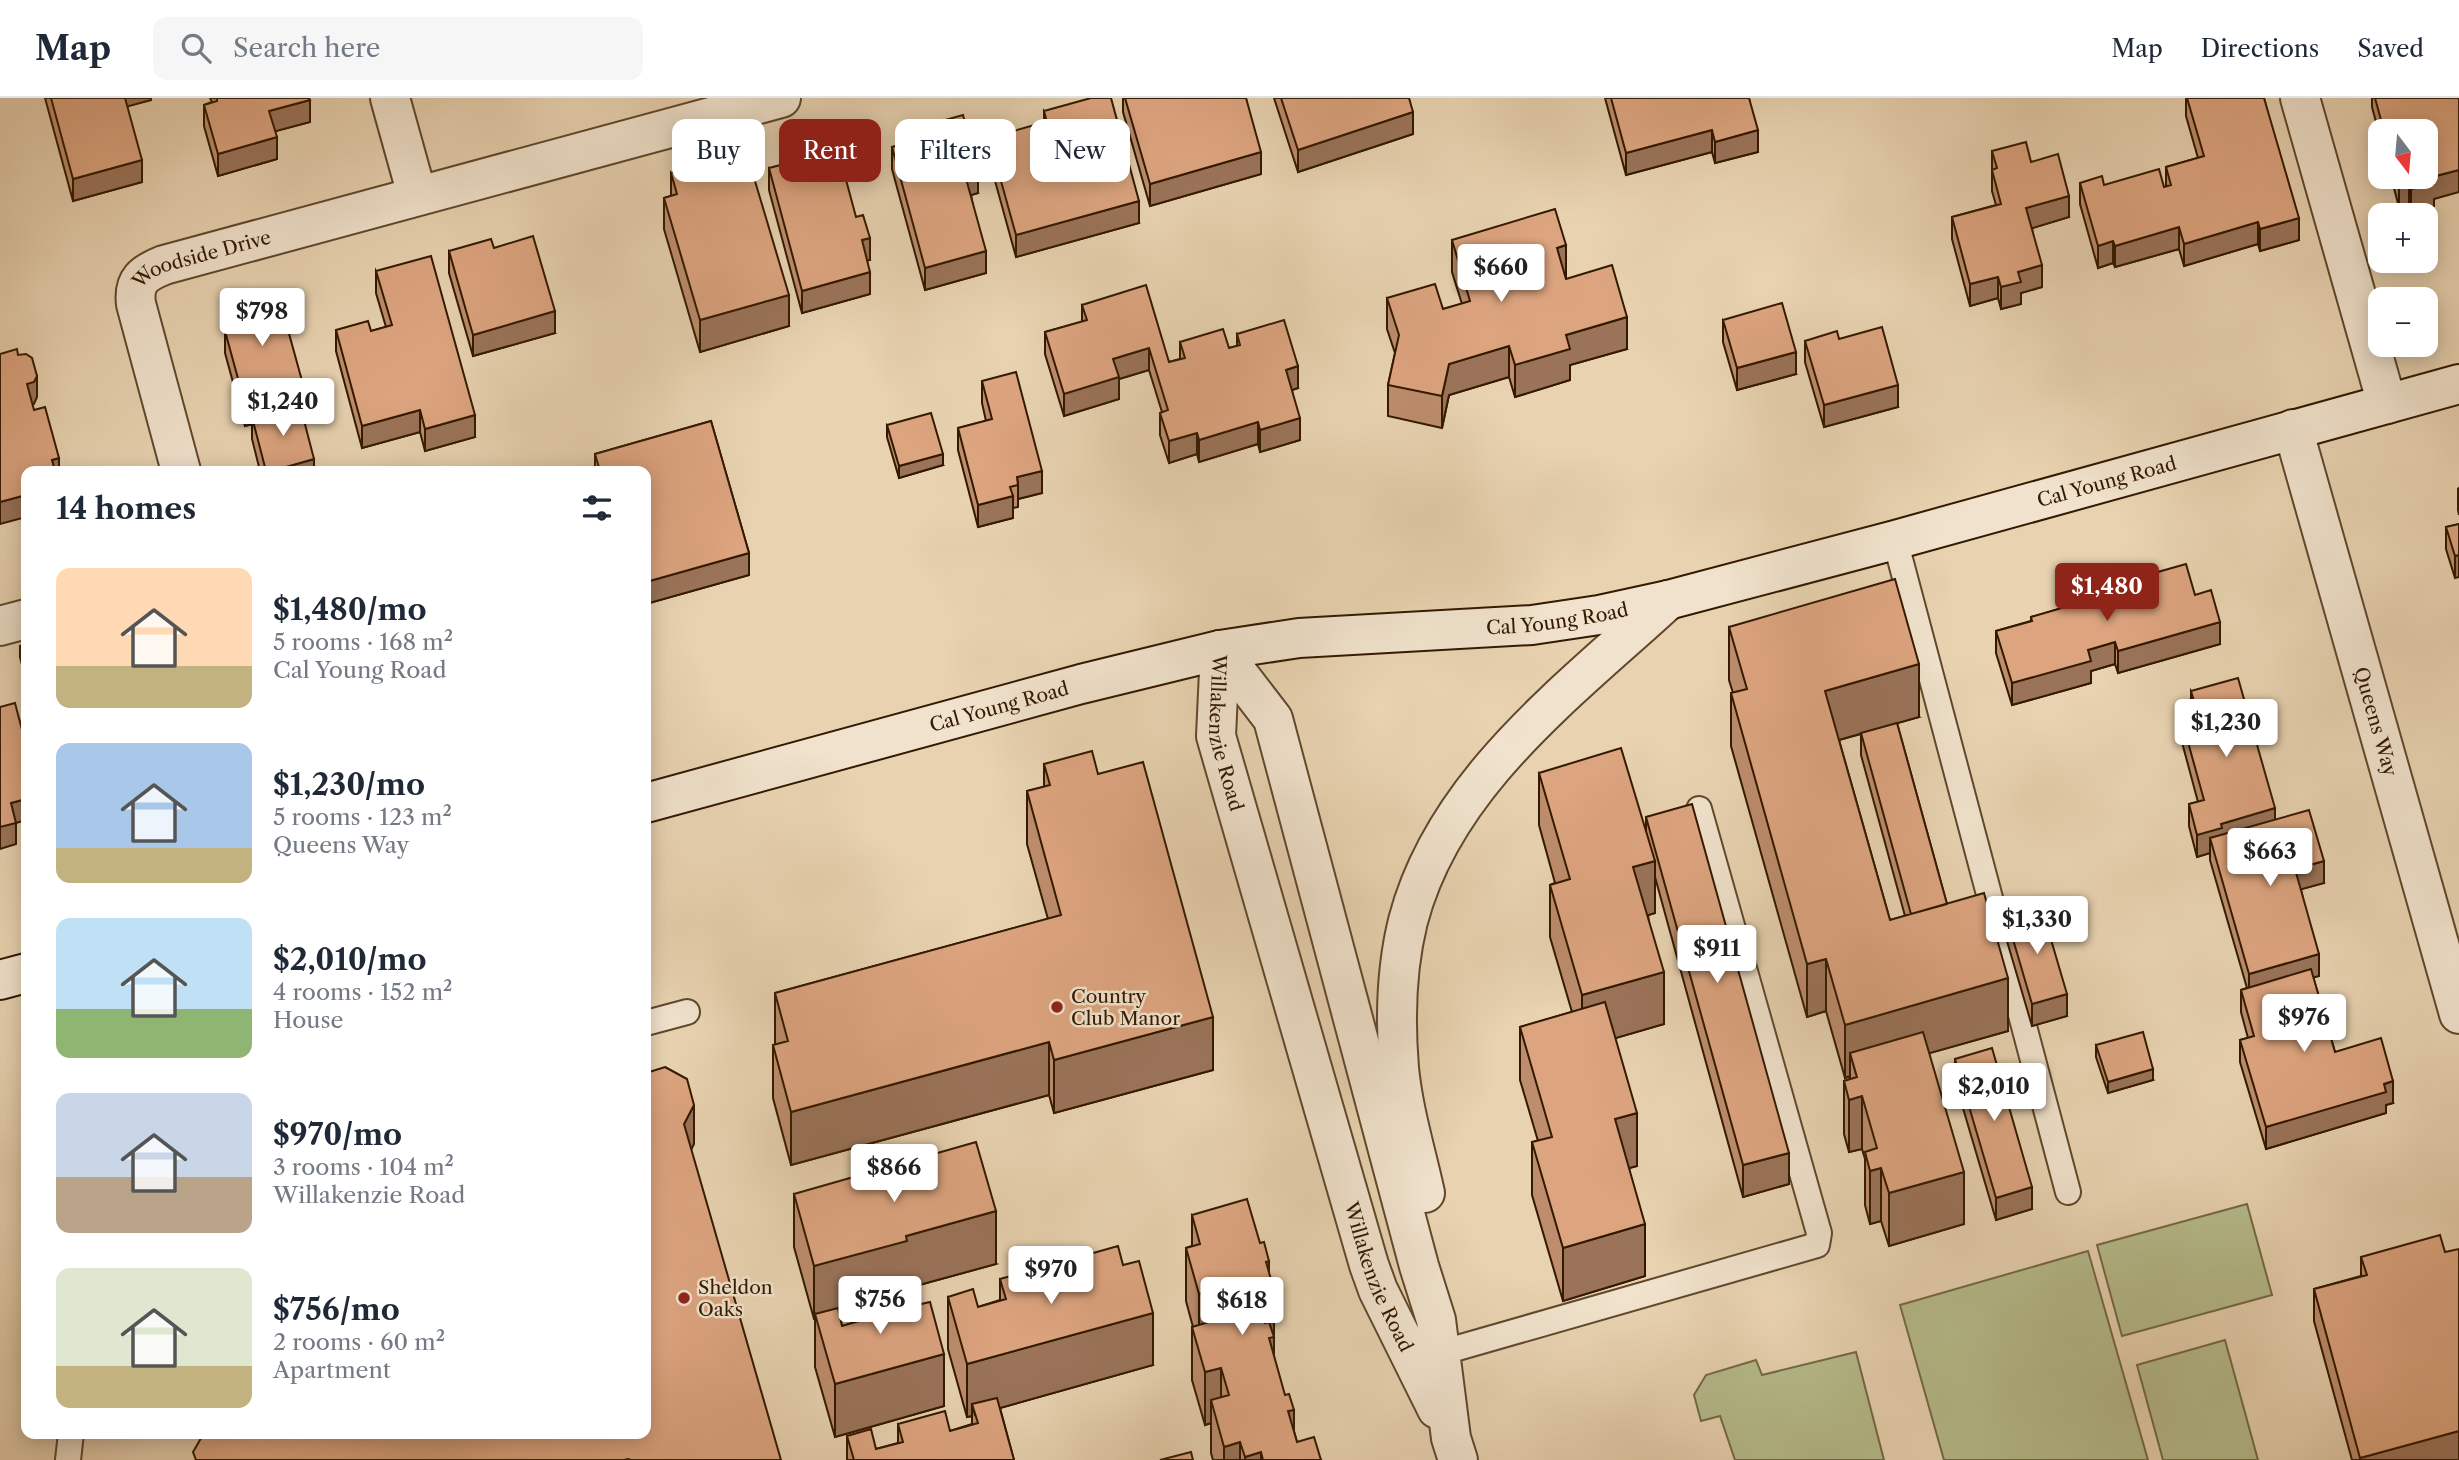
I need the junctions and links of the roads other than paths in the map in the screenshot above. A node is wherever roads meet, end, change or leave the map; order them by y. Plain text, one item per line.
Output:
1 (390, 98) edge
2 (781, 98) edge
3 (2300, 98) edge
4 (416, 195) junction
5 (2459, 384) edge
6 (2386, 404) junction
7 (2293, 429) junction
8 (180, 466) edge
9 (1895, 540) junction
10 (1668, 600) junction
11 (21, 620) edge
12 (0, 626) edge
13 (1220, 650) junction
14 (651, 802) edge
15 (1699, 809) dead end
16 (21, 974) edge
17 (0, 980) edge
18 (687, 1012) dead end
19 (2459, 1014) edge
20 (651, 1022) edge
21 (2068, 1192) dead end
22 (1438, 1336) junction
23 (70, 1439) edge
24 (1454, 1449) edge
25 (68, 1460) edge

1 - 4 street
2 - 4 street, Woodside Drive
3 - 6 street
4 - 8 street, Woodside Drive
5 - 6 street, Cal Young Road
6 - 7 street, Cal Young Road
7 - 9 street, Cal Young Road
7 - 19 street, Queens Way
9 - 10 street, Cal Young Road
9 - 21 lane
10 - 13 street, Cal Young Road
10 - 22 street
11 - 12 street
13 - 14 street, Cal Young Road
13 - 22 street, Willakenzie Road
13 - 24 street, Willakenzie Road
15 - 22 lane
16 - 17 street
18 - 20 lane
22 - 24 street, Willakenzie Road
23 - 25 lane

